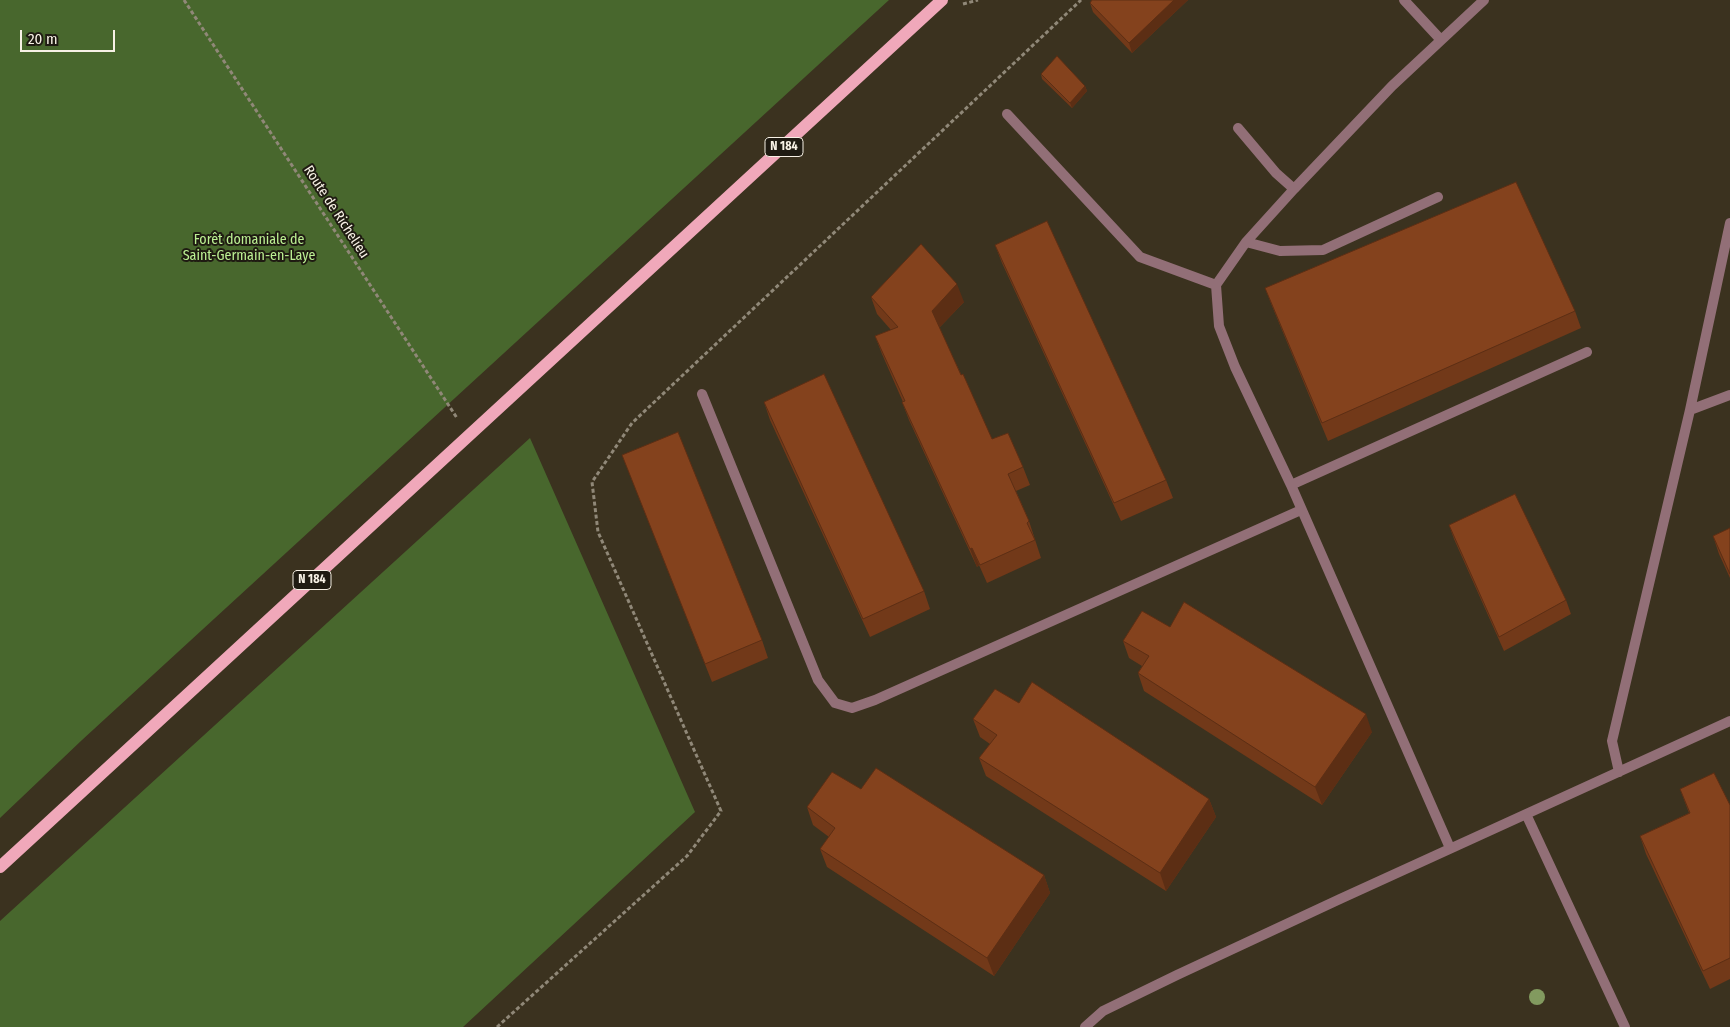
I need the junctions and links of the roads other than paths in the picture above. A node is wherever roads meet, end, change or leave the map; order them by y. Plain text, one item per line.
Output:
1 (942, 0) edge
2 (1404, 0) edge
3 (1484, 0) edge
4 (1441, 40) junction
5 (1006, 114) dead end
6 (1238, 128) dead end
7 (1294, 189) junction
8 (1438, 197) dead end
9 (1730, 223) edge
10 (1246, 242) junction
11 (1216, 285) junction
12 (1588, 352) dead end
13 (702, 394) dead end
14 (1730, 395) edge
15 (1690, 410) junction
16 (1291, 485) junction
17 (1301, 510) junction
18 (1730, 721) edge
19 (1619, 772) junction
20 (1526, 814) junction
21 (1450, 848) junction
22 (0, 868) edge
23 (1084, 1027) edge
24 (1625, 1027) edge

1 - 22 main road, N 184
2 - 4 lane
3 - 4 lane
4 - 7 lane
5 - 11 lane
6 - 7 lane
7 - 10 lane
8 - 10 lane
9 - 15 lane
10 - 11 lane
11 - 16 lane
12 - 16 lane
13 - 17 lane
14 - 15 lane
15 - 19 lane
16 - 17 lane
17 - 21 lane
18 - 19 lane
19 - 20 lane
20 - 21 lane
20 - 24 lane
21 - 23 lane

